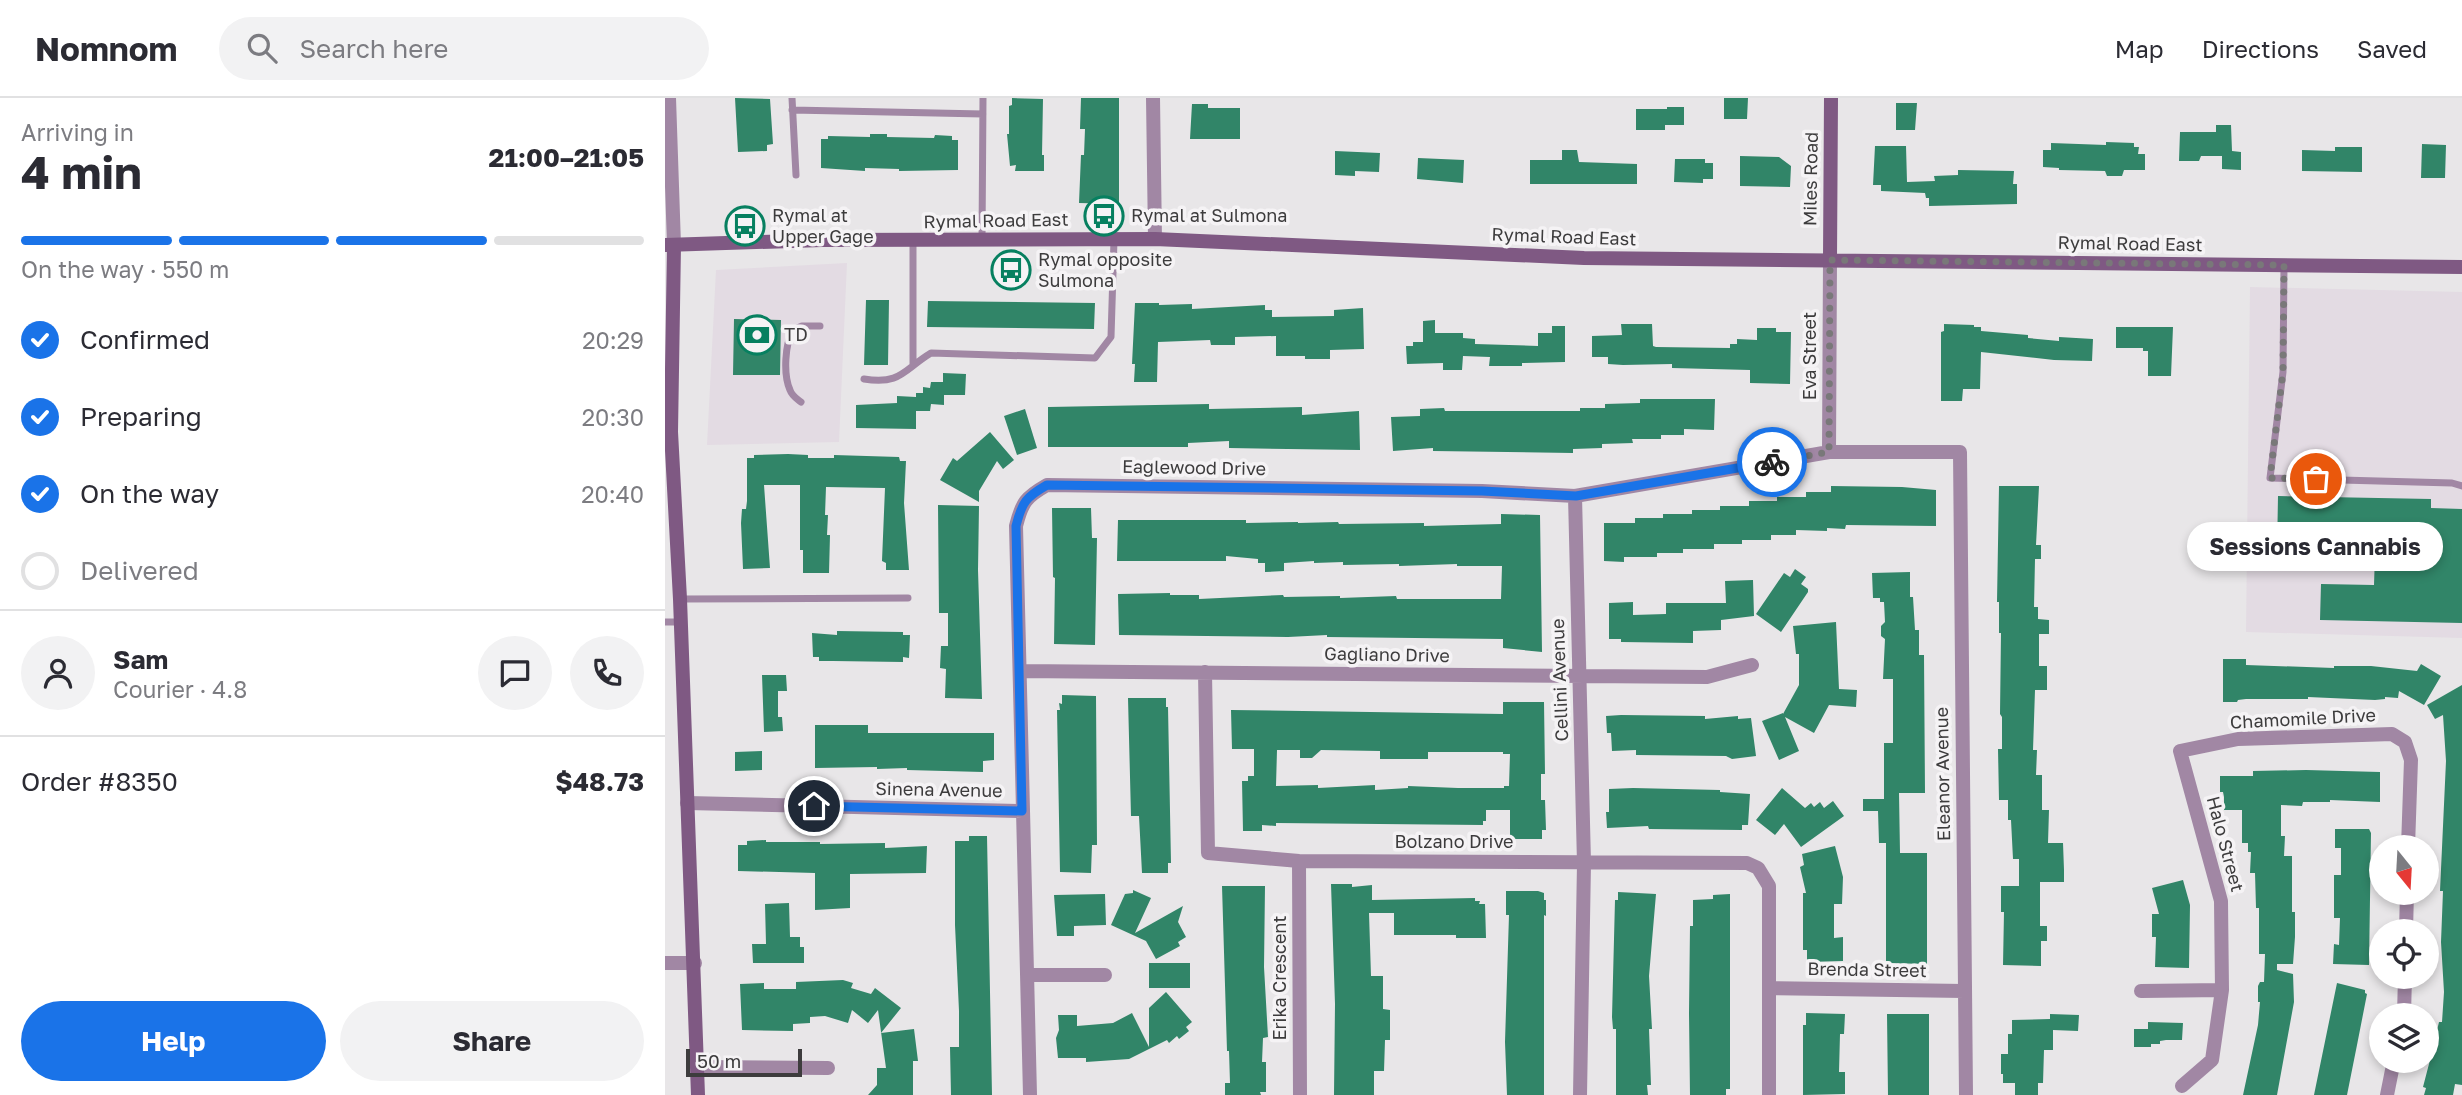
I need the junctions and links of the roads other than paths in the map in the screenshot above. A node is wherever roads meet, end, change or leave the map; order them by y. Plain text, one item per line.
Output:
1 (669, 98) edge
2 (792, 98) edge
3 (983, 98) edge
4 (1153, 98) edge
5 (1831, 98) edge
6 (792, 110) junction
7 (983, 114) junction
8 (667, 126) edge
9 (796, 175) dead end
10 (982, 239) junction
11 (1114, 239) junction
12 (1155, 239) junction
13 (913, 241) junction
14 (669, 245) edge
15 (1830, 260) junction
16 (2284, 265) junction
17 (2462, 267) edge
18 (820, 326) dead end
19 (912, 364) junction
20 (864, 379) dead end
21 (801, 402) dead end
22 (1829, 452) junction
23 (1960, 452) joint
24 (2462, 486) edge
25 (1576, 496) junction
26 (908, 598) dead end
27 (680, 599) junction
28 (665, 622) edge
29 (681, 622) junction
30 (1752, 665) dead end
31 (1020, 671) junction
32 (1205, 672) junction
33 (1580, 677) junction
34 (2180, 751) joint
35 (687, 803) junction
36 (1022, 811) junction
37 (2408, 835) edge
38 (1299, 860) junction
39 (1584, 863) junction
40 (665, 963) edge
41 (695, 963) junction
42 (1027, 975) junction
43 (1105, 975) dead end
44 (1769, 988) junction
45 (2222, 990) junction
46 (1964, 991) junction
47 (2141, 991) dead end
48 (698, 1067) junction
49 (828, 1068) dead end
50 (2391, 1073) edge
51 (2182, 1086) dead end
52 (698, 1095) edge
53 (1030, 1095) edge
54 (1300, 1095) edge
55 (1580, 1095) edge
56 (1769, 1095) edge
57 (1966, 1095) edge
58 (2387, 1095) edge

1 - 8 street
2 - 6 lane
3 - 7 lane
4 - 12 street
5 - 15 main road, Miles Road
6 - 7 lane
6 - 9 lane
7 - 10 lane
8 - 14 street
10 - 11 main road, Rymal Road East
10 - 13 main road, Rymal Road East
11 - 12 main road, Rymal Road East
11 - 19 lane
12 - 15 main road, Rymal Road East
13 - 14 main road, Rymal Road East
13 - 19 lane
14 - 27 main road
15 - 16 main road, Rymal Road East
15 - 22 street, Eva Street
16 - 17 main road, Rymal Road East
16 - 24 lane
18 - 21 lane
19 - 20 lane
22 - 23 street, Eaglewood Drive
22 - 25 street, Eaglewood Drive
23 - 46 street, Eleanor Avenue
25 - 31 street, Eaglewood Drive
25 - 33 street, Cellini Avenue
26 - 27 lane
27 - 29 main road
28 - 29 lane
29 - 35 main road
30 - 33 street, Gagliano Drive
31 - 32 street, Gagliano Drive
31 - 36 street, Eaglewood Drive
32 - 33 street, Gagliano Drive
32 - 38 street, Bolzano Drive
33 - 39 street, Cellini Avenue
34 - 37 street, Chamomile Drive
34 - 45 street, Halo Street
35 - 36 street, Sinena Avenue
35 - 41 main road
36 - 42 street, Eaglewood Drive
38 - 39 street, Bolzano Drive
38 - 54 street, Erika Crescent
39 - 44 street, Bolzano Drive
39 - 55 street
40 - 41 street
41 - 48 main road
42 - 43 street
42 - 53 street, Eaglewood Drive
44 - 46 street, Brenda Street
44 - 56 street
45 - 47 street
45 - 51 street, Halo Street
46 - 57 street, Eleanor Avenue
48 - 49 street
48 - 52 main road
50 - 58 street

